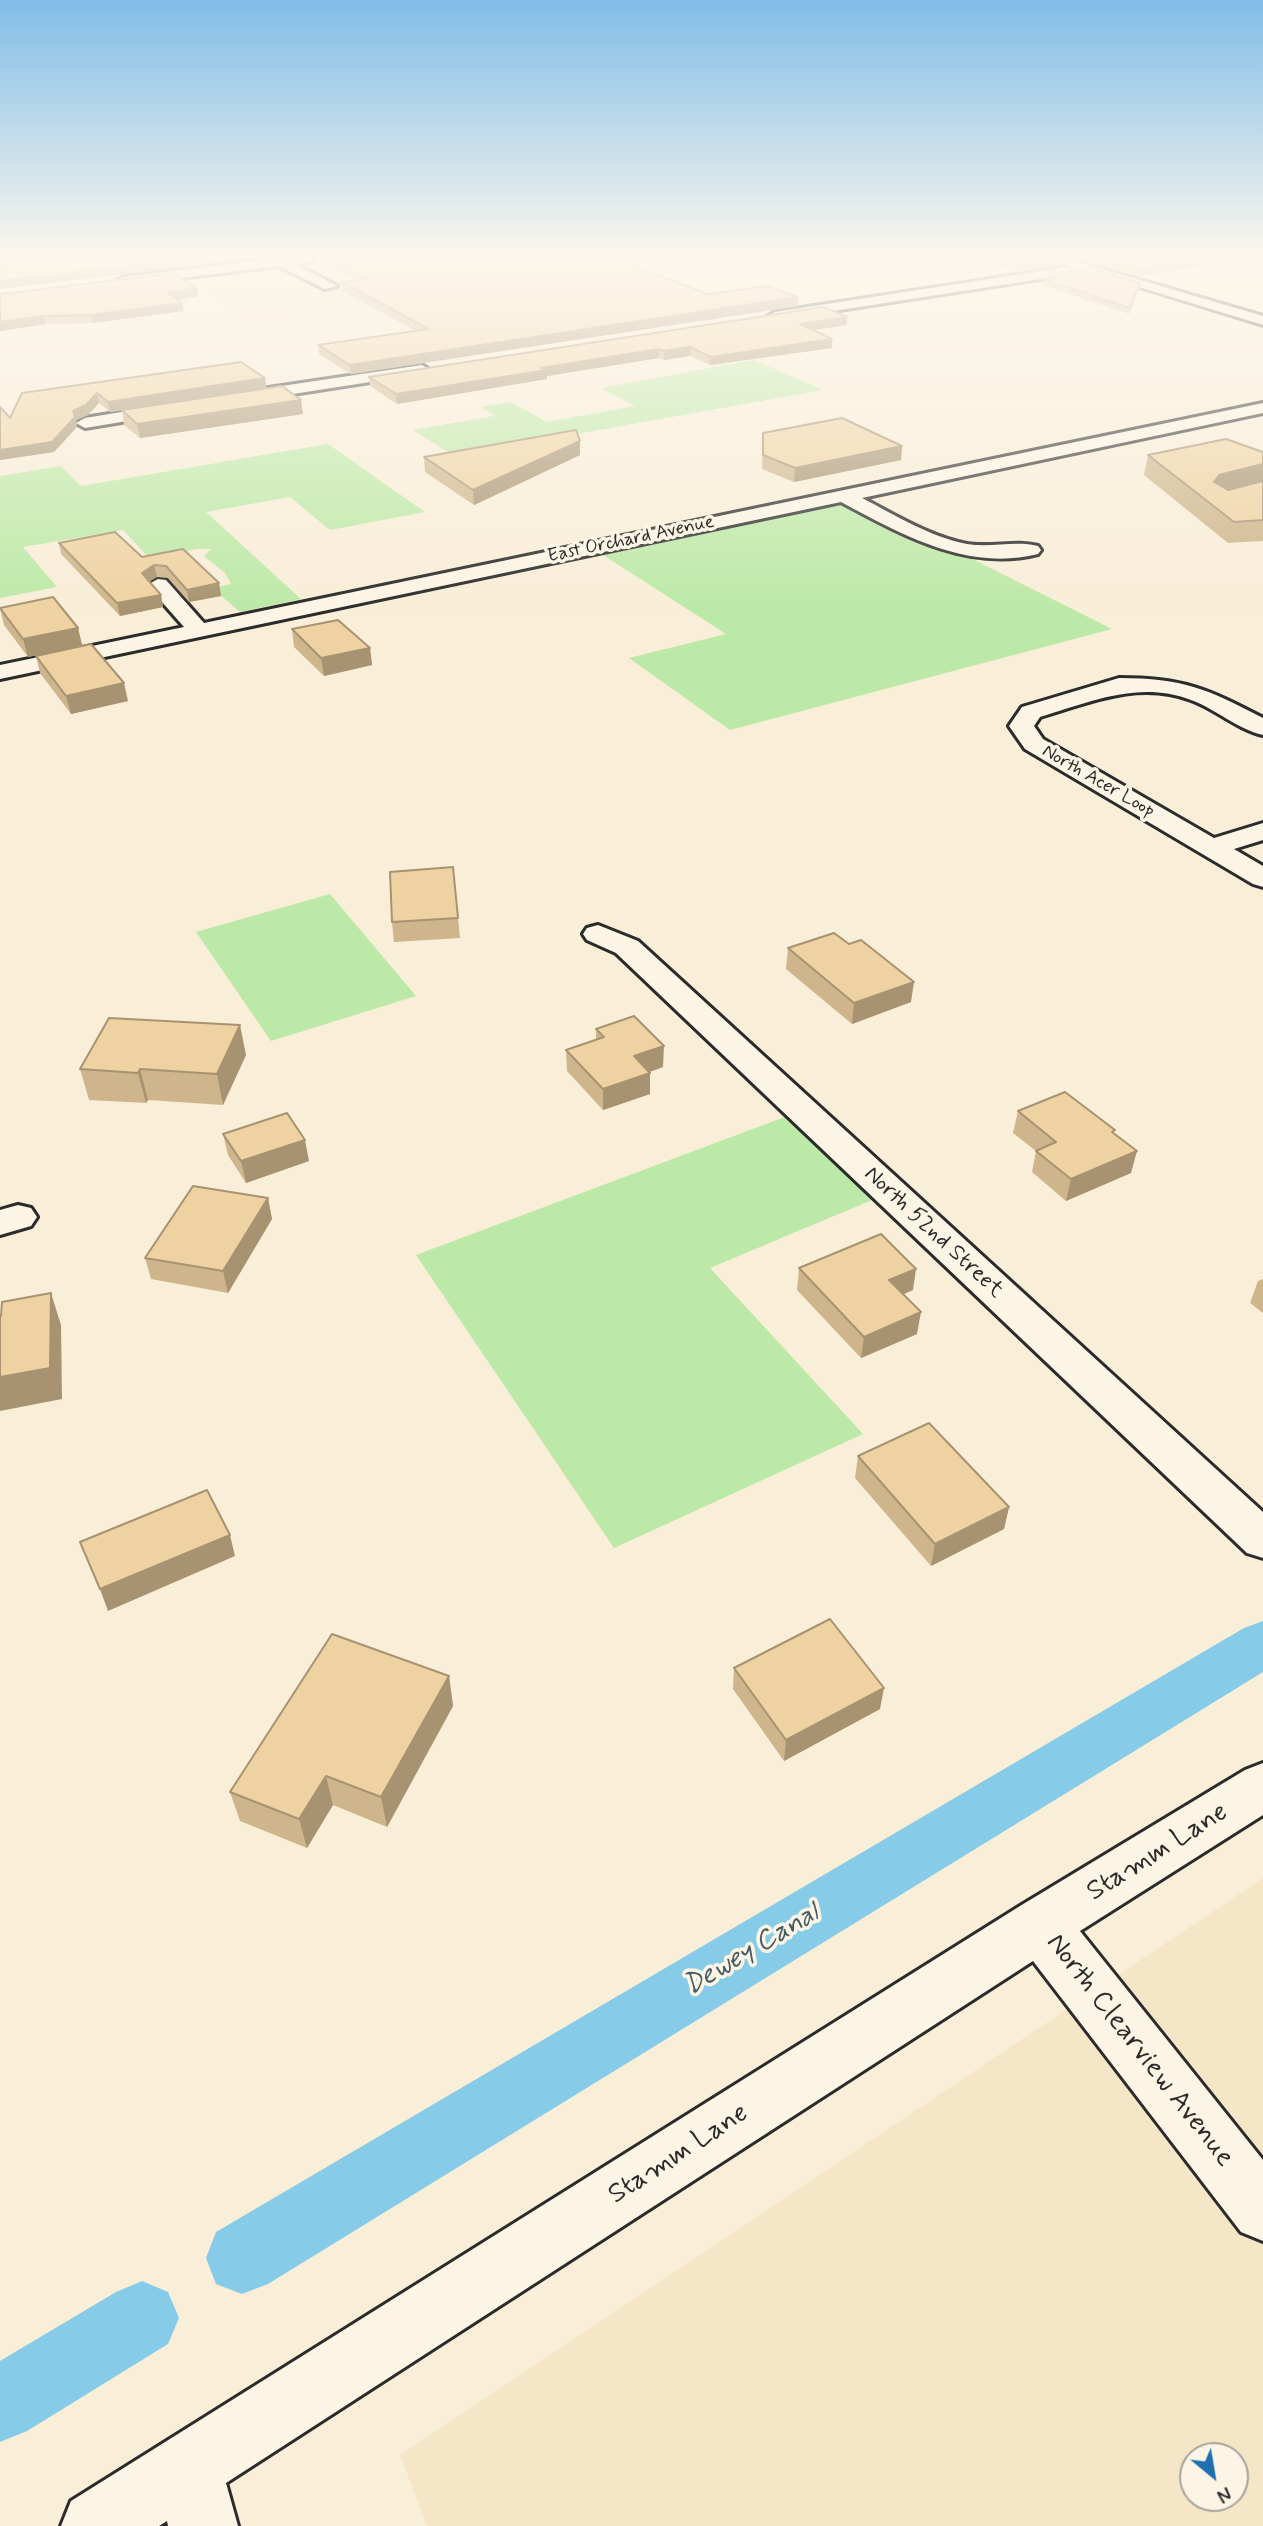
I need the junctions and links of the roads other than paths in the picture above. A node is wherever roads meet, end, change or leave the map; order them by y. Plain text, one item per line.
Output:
1 (386, 376) edge
2 (214, 402) edge
3 (188, 406) edge
4 (1263, 408) edge
5 (85, 423) dead end
6 (1172, 426) junction
7 (1211, 441) edge
8 (842, 495) junction
9 (1031, 550) dead end
10 (158, 585) dead end
11 (199, 630) junction
12 (0, 672) edge
13 (1263, 728) edge
14 (1263, 831) edge
15 (1211, 848) junction
16 (1263, 878) edge
17 (598, 934) dead end
18 (1263, 1540) edge
19 (1263, 1787) edge
20 (1040, 1925) junction
21 (1263, 2210) edge
22 (195, 2497) edge
23 (96, 2526) edge

1 - 2 street
3 - 5 street
4 - 6 street, East Orchard Avenue
6 - 7 street
6 - 8 street, East Orchard Avenue
8 - 9 street
8 - 11 street, East Orchard Avenue
10 - 11 street
11 - 12 street, East Orchard Avenue
13 - 15 street, North Acer Loop
14 - 15 street
15 - 16 street, North Acer Loop
17 - 18 street, North 52nd Street
19 - 20 street, Stamm Lane
20 - 21 street, North Clearview Avenue
20 - 22 street, Stamm Lane
22 - 23 street, Stamm Lane

